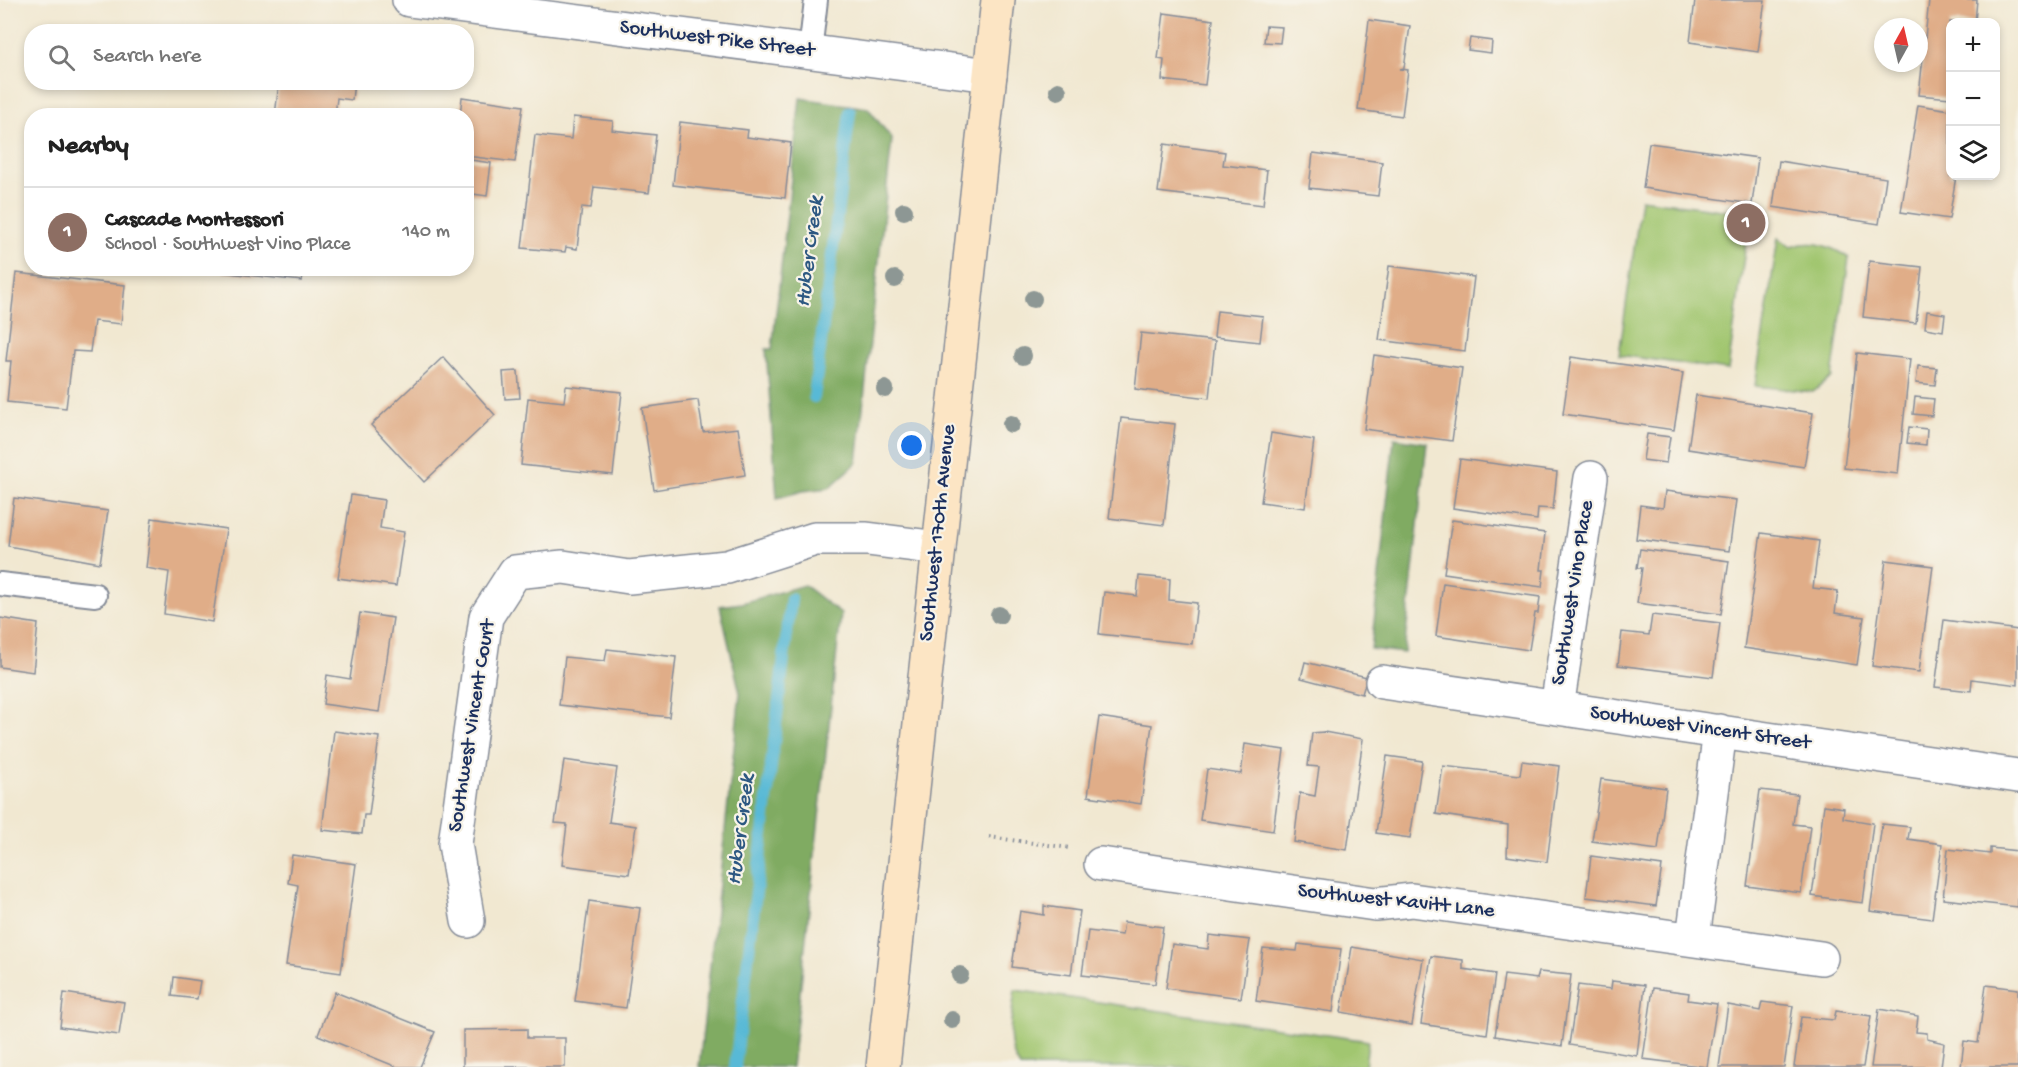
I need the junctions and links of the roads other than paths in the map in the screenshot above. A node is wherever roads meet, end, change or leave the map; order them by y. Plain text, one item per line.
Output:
1 (409, 0) edge
2 (816, 0) edge
3 (998, 0) edge
4 (810, 52) junction
5 (990, 75) junction
6 (1591, 478) dead end
7 (939, 548) junction
8 (0, 584) edge
9 (95, 595) dead end
10 (1382, 682) dead end
11 (1557, 708) junction
12 (1720, 731) junction
13 (2018, 776) edge
14 (1101, 864) road end
15 (468, 921) dead end
16 (1692, 938) junction
17 (1821, 958) dead end
18 (883, 1067) edge

1 - 4 street, Southwest Pike Street
2 - 4 lane
3 - 5 main road, Southwest 170th Avenue
4 - 5 street, Southwest Pike Street
5 - 7 main road, Southwest 170th Avenue
6 - 11 street, Southwest Vino Place
7 - 15 street, Southwest Vincent Court
7 - 18 main road, Southwest 170th Avenue
8 - 9 lane
10 - 11 street, Southwest Vincent Street
11 - 12 street, Southwest Vincent Street
12 - 13 street, Southwest Vincent Street
12 - 16 street
14 - 16 street, Southwest Kavitt Lane
16 - 17 street, Southwest Kavitt Lane

